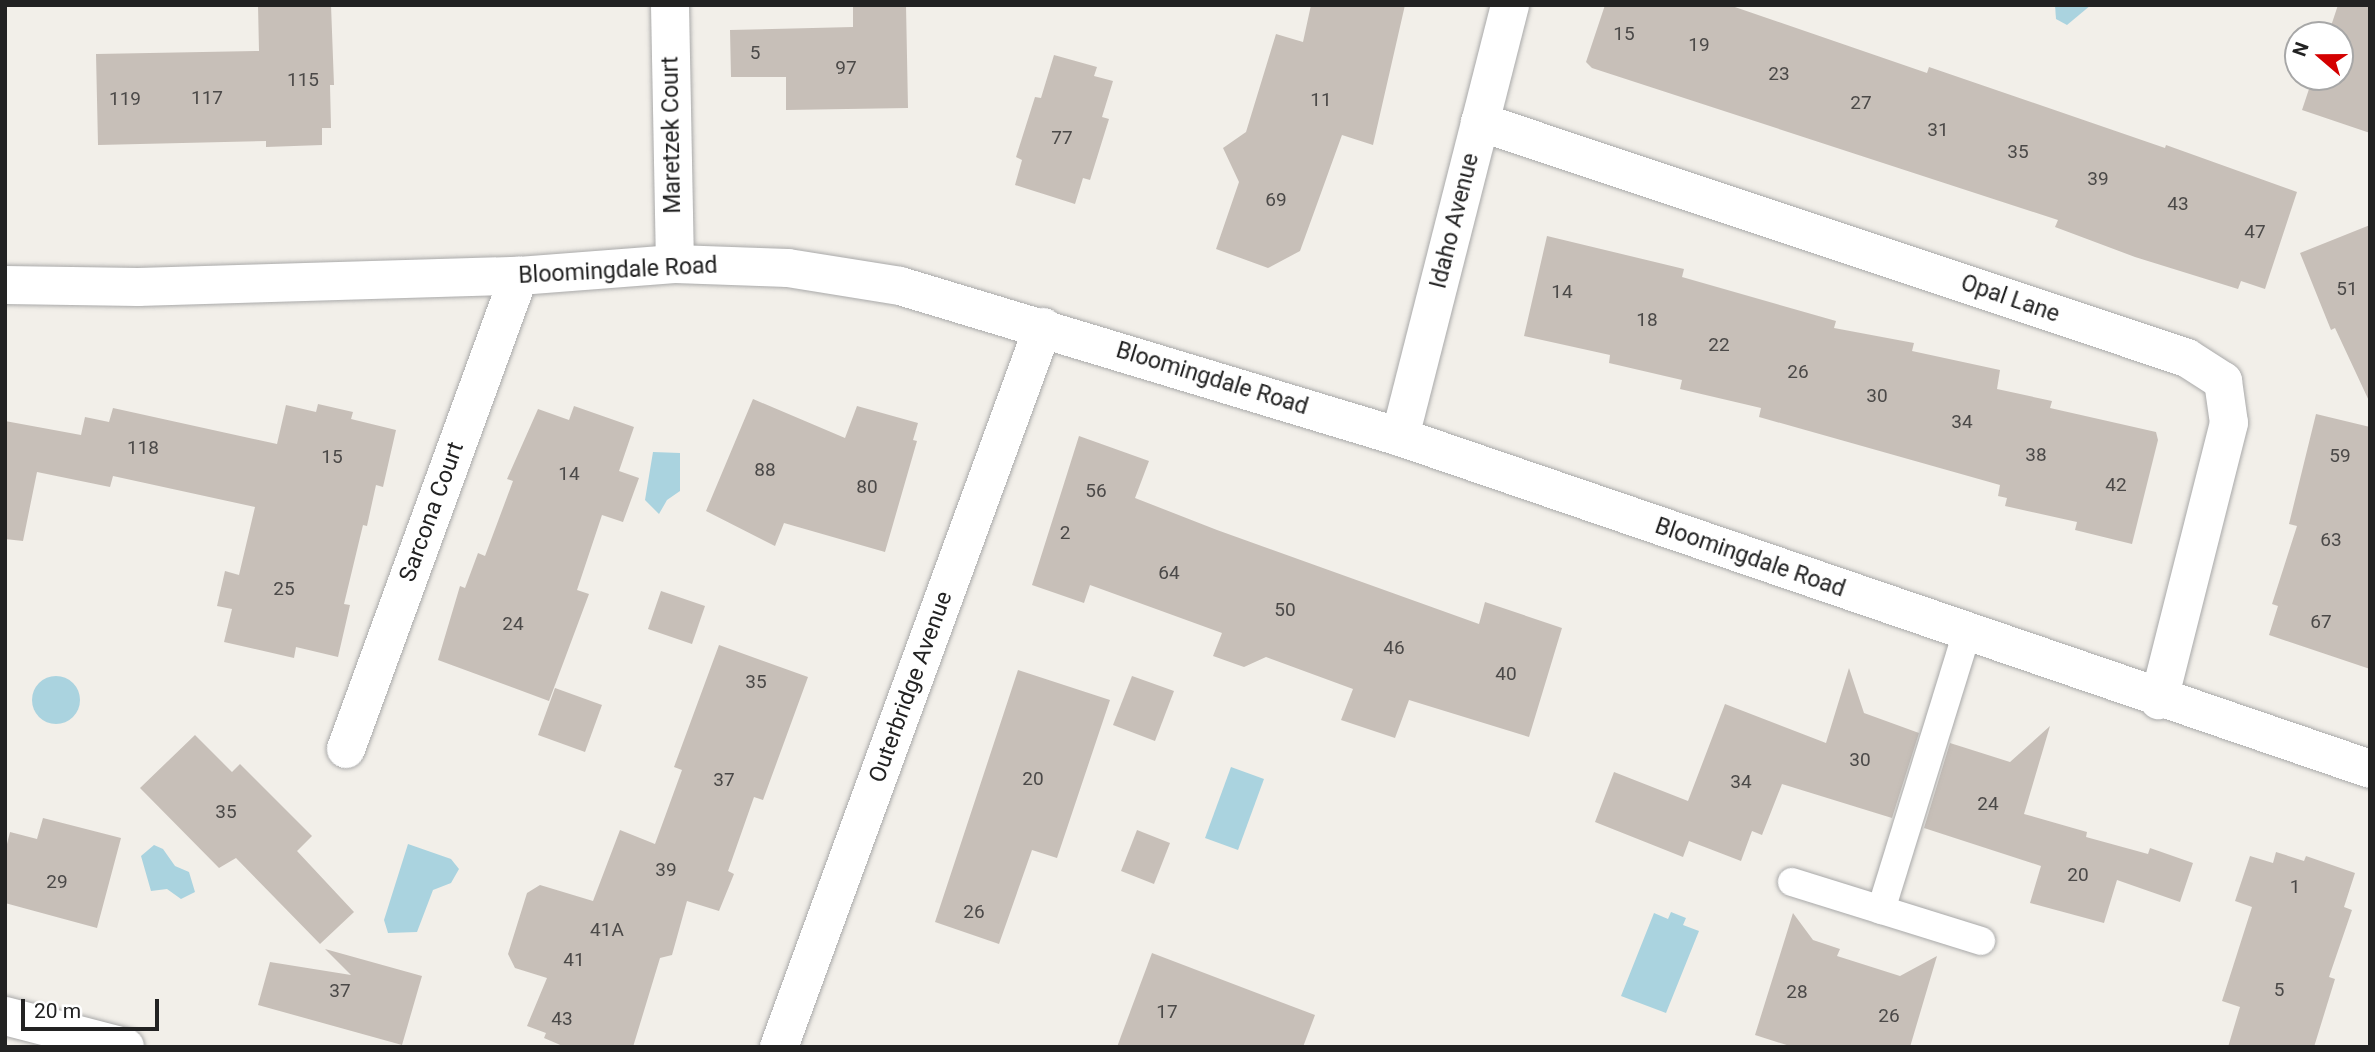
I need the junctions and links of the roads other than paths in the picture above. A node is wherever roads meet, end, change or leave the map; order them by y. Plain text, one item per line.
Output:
1 (670, 5) edge
2 (1510, 5) edge
3 (1480, 121) junction
4 (675, 264) junction
5 (519, 276) junction
6 (5, 285) edge
7 (1043, 327) junction
8 (1400, 437) junction
9 (1967, 633) junction
10 (2159, 700) junction
11 (346, 749) dead end
12 (2370, 769) edge
13 (1792, 882) dead end
14 (1881, 910) junction
15 (1981, 941) dead end
16 (5, 1016) edge
17 (125, 1047) edge
18 (779, 1047) edge

1 - 4 street, Maretzek Court
2 - 3 street, Idaho Avenue
3 - 8 street, Idaho Avenue
3 - 10 street, Opal Lane
4 - 5 street, Bloomingdale Road
4 - 7 street, Bloomingdale Road
5 - 6 street, Bloomingdale Road
5 - 11 street, Sarcona Court
7 - 8 street, Bloomingdale Road
7 - 18 street, Outerbridge Avenue
8 - 9 street, Bloomingdale Road
9 - 10 street, Bloomingdale Road
9 - 14 lane
10 - 12 street, Bloomingdale Road
13 - 14 lane
14 - 15 lane
16 - 17 street

